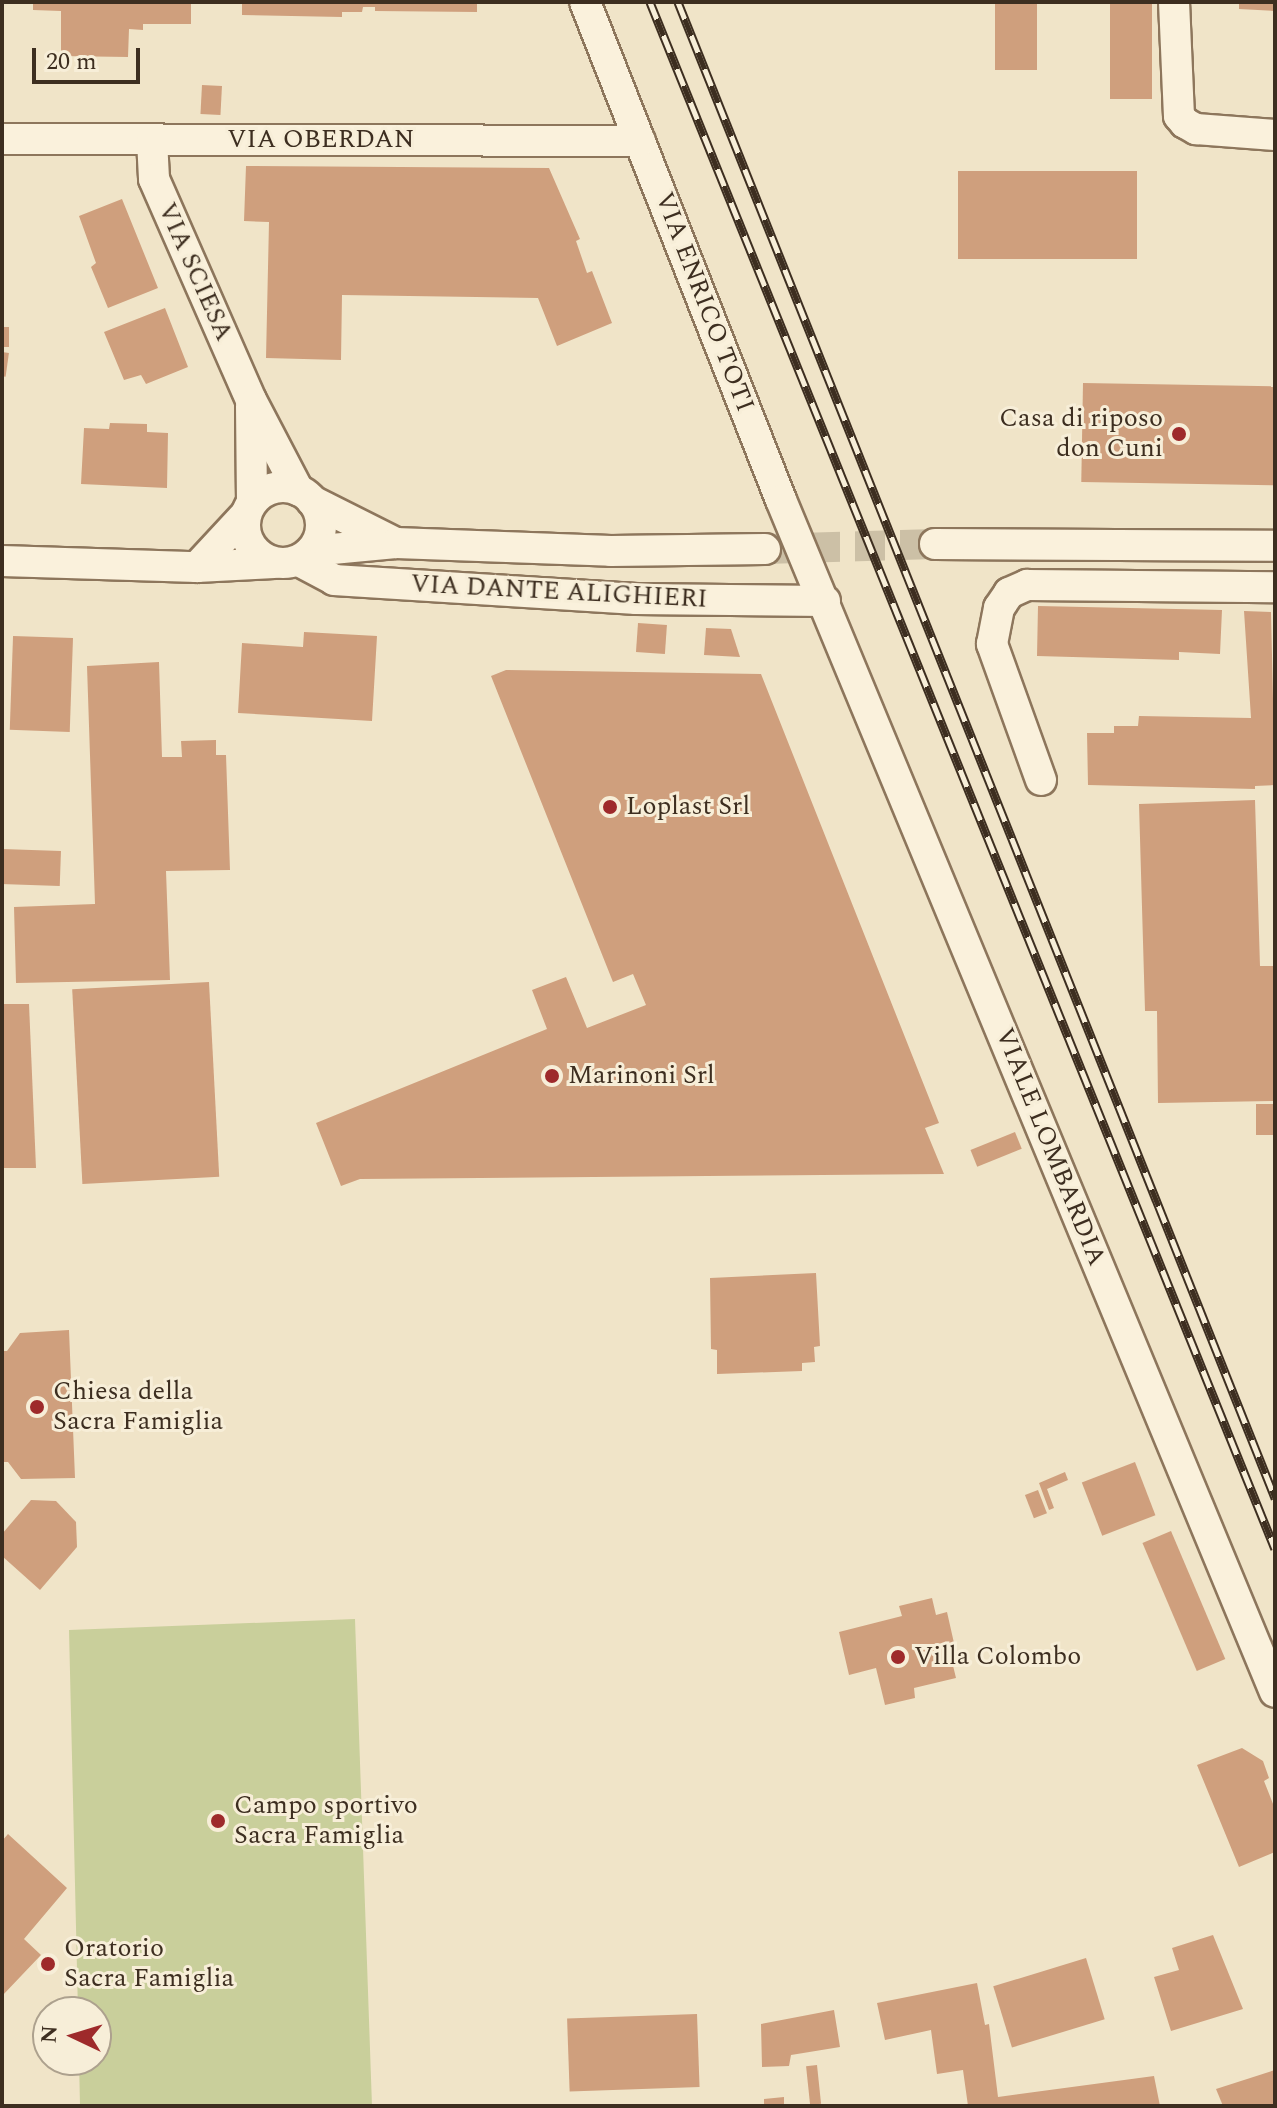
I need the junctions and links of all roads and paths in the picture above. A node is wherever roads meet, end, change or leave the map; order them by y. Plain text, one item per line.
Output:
1 (585, 2) edge
2 (1174, 2) edge
3 (1275, 135) edge
4 (2, 139) edge
5 (152, 140) junction
6 (640, 141) junction
7 (251, 400) junction
8 (305, 496) junction
9 (249, 508) junction
10 (396, 543) junction
11 (935, 544) tunnel mouth
12 (1275, 546) edge
13 (765, 549) tunnel mouth
14 (295, 558) junction
15 (2, 561) edge
16 (197, 567) junction
17 (1275, 587) edge
18 (825, 601) junction
19 (1041, 780) dead end
20 (1275, 1692) edge

1 - 6 street, VIA ENRICO TOTI
2 - 3 street
4 - 5 street, VIA OBERDAN
5 - 6 street, VIA OBERDAN
5 - 7 street, VIA SCIESA
6 - 18 street, VIA ENRICO TOTI
7 - 8 street, VIA SCIESA
7 - 9 street, VIA SCIESA
8 - 9 street
8 - 10 street, VIA DANTE ALIGHIERI
8 - 14 street
9 - 14 street, VIA DANTE ALIGHIERI
9 - 16 street
10 - 13 street, VIA DANTE ALIGHIERI
10 - 14 street, VIA DANTE ALIGHIERI
11 - 12 street
14 - 16 street, VIA DANTE ALIGHIERI
14 - 18 street, VIA DANTE ALIGHIERI
15 - 16 street, VIA DANTE ALIGHIERI
17 - 19 street
18 - 20 street, VIALE LOMBARDIA

